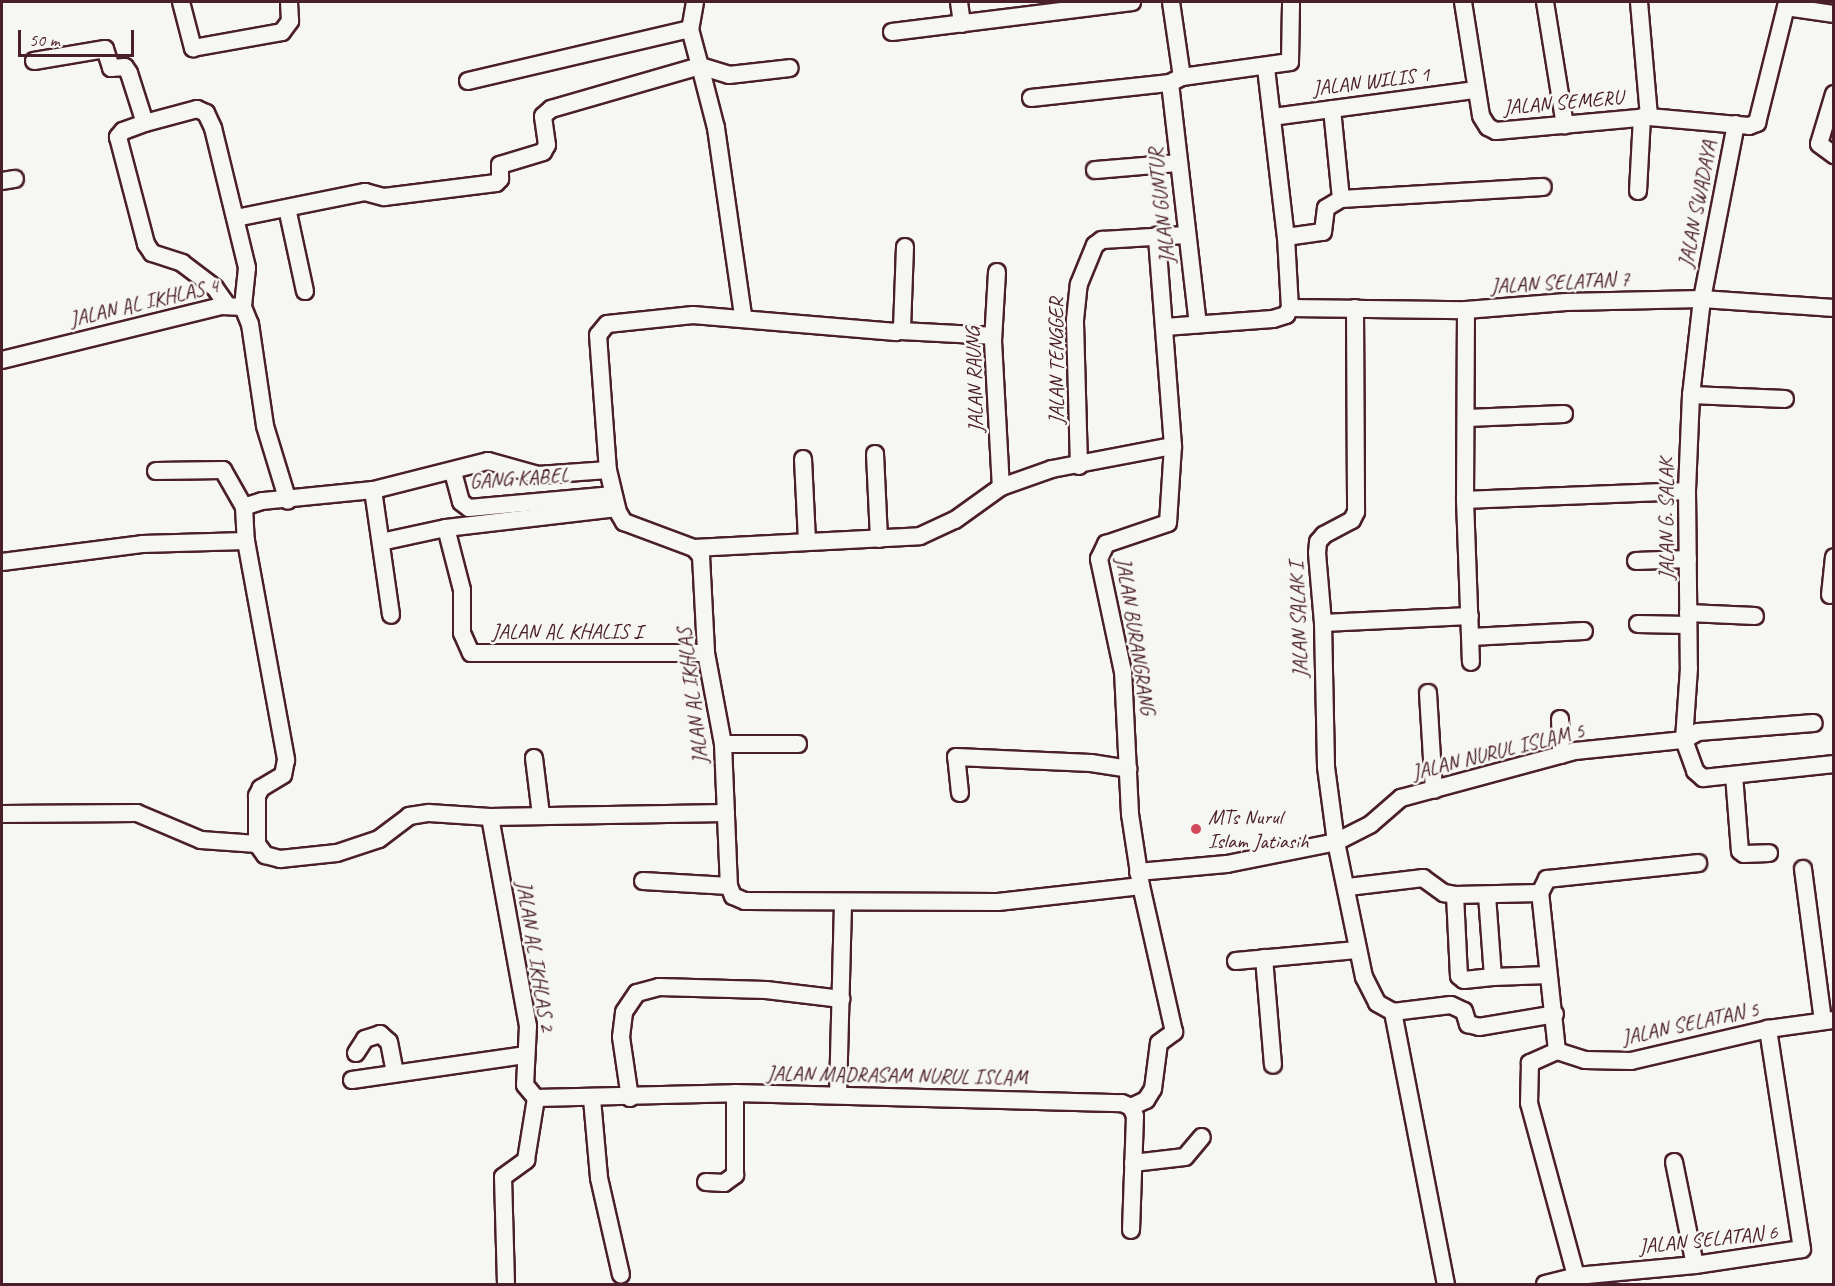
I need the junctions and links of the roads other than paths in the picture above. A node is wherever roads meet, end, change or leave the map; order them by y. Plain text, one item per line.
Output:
1 (181, 2) edge
2 (289, 2) edge
3 (695, 2) edge
4 (959, 2) edge
5 (1132, 2) edge
6 (1171, 2) edge
7 (1291, 2) edge
8 (1463, 2) edge
9 (1545, 2) edge
10 (1639, 2) edge
11 (1783, 4) edge
12 (1833, 14) edge
13 (962, 24) junction
14 (690, 29) junction
15 (892, 32) dead end
16 (34, 61) dead end
17 (699, 66) junction
18 (790, 68) dead end
19 (1266, 68) junction
20 (1176, 80) junction
21 (468, 81) dead end
22 (1475, 90) junction
23 (1833, 94) edge
24 (1031, 98) dead end
25 (1332, 109) junction
26 (1272, 117) junction
27 (1645, 117) junction
28 (145, 123) junction
29 (1736, 124) junction
30 (1565, 125) junction
31 (1833, 155) edge
32 (1178, 163) junction
33 (1095, 170) dead end
34 (1543, 187) dead end
35 (1638, 191) dead end
36 (1341, 199) junction
37 (287, 208) junction
38 (236, 218) junction
39 (1186, 235) junction
40 (1157, 236) junction
41 (1286, 237) junction
42 (905, 247) dead end
43 (997, 272) dead end
44 (305, 291) dead end
45 (1702, 299) junction
46 (235, 306) junction
47 (1290, 308) junction
48 (1355, 308) junction
49 (1833, 308) edge
50 (1466, 310) junction
51 (743, 316) junction
52 (1198, 324) junction
53 (1165, 327) junction
54 (899, 331) junction
55 (993, 336) junction
56 (2, 360) edge
57 (1691, 395) junction
58 (1785, 399) dead end
59 (1564, 414) dead end
60 (1467, 418) junction
61 (1173, 446) junction
62 (875, 454) dead end
63 (803, 459) dead end
64 (1079, 466) junction
65 (608, 470) junction
66 (156, 471) dead end
67 (453, 472) junction
68 (1001, 487) junction
69 (374, 490) junction
70 (1687, 491) junction
71 (1465, 500) junction
72 (288, 501) junction
73 (615, 501) junction
74 (244, 507) junction
75 (448, 535) junction
76 (879, 539) junction
77 (246, 541) junction
78 (381, 542) junction
79 (807, 542) junction
80 (694, 548) junction
81 (1833, 557) edge
82 (1688, 559) junction
83 (1636, 561) dead end
84 (2, 562) edge
85 (1830, 595) dead end
86 (391, 615) dead end
87 (1470, 616) junction
88 (1755, 616) dead end
89 (1688, 619) junction
90 (1323, 623) junction
91 (1638, 624) dead end
92 (1584, 632) dead end
93 (1471, 637) junction
94 (706, 653) junction
95 (1472, 662) dead end
96 (1428, 693) dead end
97 (1560, 719) dead end
98 (1814, 723) dead end
99 (1684, 740) junction
100 (723, 744) junction
101 (798, 744) dead end
102 (1561, 755) junction
103 (534, 758) dead end
104 (1833, 764) edge
105 (1129, 769) junction
106 (1734, 775) junction
107 (1434, 790) junction
108 (960, 793) dead end
109 (726, 813) junction
110 (2, 814) edge
111 (541, 815) junction
112 (490, 817) junction
113 (1336, 842) junction
114 (257, 844) junction
115 (1769, 853) dead end
116 (1698, 863) dead end
117 (1803, 869) dead end
118 (1139, 879) junction
119 (643, 881) dead end
120 (729, 886) junction
121 (1348, 887) junction
122 (1540, 894) junction
123 (1455, 895) junction
124 (1488, 896) junction
125 (843, 903) junction
126 (1357, 950) junction
127 (1264, 958) junction
128 (1236, 961) dead end
129 (1548, 975) junction
130 (1493, 977) junction
131 (841, 999) junction
132 (1393, 1012) junction
133 (1555, 1014) junction
134 (1828, 1021) edge
135 (1768, 1029) junction
136 (1557, 1051) junction
137 (356, 1053) dead end
138 (526, 1055) junction
139 (1273, 1065) dead end
140 (395, 1073) junction
141 (352, 1080) dead end
142 (735, 1093) junction
143 (838, 1095) junction
144 (536, 1098) junction
145 (630, 1098) junction
146 (592, 1099) junction
147 (1131, 1107) junction
148 (1202, 1137) dead end
149 (1674, 1162) dead end
150 (1133, 1163) junction
151 (706, 1182) dead end
152 (1131, 1230) dead end
153 (1695, 1265) junction
154 (621, 1275) dead end
155 (1576, 1276) junction
156 (506, 1284) edge
157 (1446, 1284) edge
158 (1545, 1284) edge

1 - 2 street
3 - 14 street
4 - 13 street
5 - 13 street
6 - 20 street, JALAN GUNTUR
7 - 19 street
8 - 22 street, JALAN SEMERU
9 - 30 street
10 - 27 street
11 - 12 street
11 - 29 street, JALAN SWADAYA
13 - 15 street
14 - 17 street
14 - 21 street
16 - 28 street
17 - 18 street
17 - 37 street
17 - 51 street
19 - 20 street
19 - 26 street
20 - 24 street
20 - 32 street, JALAN GUNTUR
22 - 25 street, JALAN WILIS 1
22 - 30 street, JALAN SEMERU
23 - 31 street
25 - 26 street, JALAN WILIS 1
25 - 36 street
26 - 41 street
27 - 29 street, JALAN SEMERU
27 - 30 street, JALAN SEMERU
27 - 35 street
28 - 38 street
28 - 46 street
29 - 45 street, JALAN SWADAYA
32 - 33 street
32 - 39 street, JALAN GUNTUR
34 - 36 street
36 - 41 street
37 - 38 street
37 - 44 street
38 - 46 street
39 - 40 street, JALAN TENGGER
39 - 52 street, JALAN GUNTUR
40 - 53 street, JALAN BURANGRANG
40 - 64 street, JALAN TENGGER
41 - 47 street
42 - 54 street
43 - 55 street, JALAN RAUNG
45 - 49 street, JALAN SELATAN 7
45 - 50 street, JALAN SELATAN 7
45 - 57 street, JALAN G. SALAK
46 - 56 street, JALAN AL IKHLAS 4
46 - 72 street, JALAN AL IKHLAS 4
47 - 48 street, JALAN SELATAN 7
47 - 52 street
48 - 50 street, JALAN SELATAN 7
48 - 90 street, JALAN SALAK I
50 - 60 street
51 - 54 street
51 - 65 street
52 - 53 street
53 - 61 street, JALAN BURANGRANG
54 - 55 street
55 - 68 street, JALAN RAUNG
57 - 58 street
57 - 70 street, JALAN G. SALAK
59 - 60 street
60 - 71 street
61 - 64 street
61 - 105 street, JALAN BURANGRANG
62 - 76 street
63 - 79 street
64 - 68 street
65 - 67 street
65 - 73 street
66 - 74 street
67 - 69 street
67 - 73 street, GANG KABEL
68 - 76 street
69 - 72 street
69 - 78 street
70 - 71 street
70 - 82 street, JALAN G. SALAK
71 - 87 street
72 - 74 street
73 - 75 street
73 - 80 street
74 - 77 street
75 - 78 street
75 - 94 street, JALAN AL KHALIS I
76 - 79 street
77 - 84 street
77 - 114 street
78 - 86 street
79 - 80 street
80 - 94 street, JALAN AL IKHLAS
81 - 85 street
82 - 83 street
82 - 89 street, JALAN G. SALAK
87 - 90 street
87 - 93 street
88 - 89 street
89 - 91 street
89 - 99 street, JALAN G. SALAK
90 - 113 street, JALAN SALAK I
92 - 93 street
93 - 95 street
94 - 100 street, JALAN AL IKHLAS
96 - 107 street
97 - 102 street
98 - 99 street, JALAN NURUL ISLAM 5
99 - 102 street, JALAN NURUL ISLAM 5
99 - 106 street
100 - 101 street
100 - 109 street, JALAN AL IKHLAS
102 - 107 street, JALAN NURUL ISLAM 5
103 - 111 street
104 - 106 street
105 - 108 street
105 - 118 street, JALAN BURANGRANG
106 - 115 street
107 - 113 street, JALAN NURUL ISLAM 5
109 - 111 street
109 - 120 street, JALAN AL IKHLAS
110 - 114 street
111 - 112 street
112 - 114 street
112 - 138 street, JALAN AL IKHLAS 2
113 - 118 street, JALAN NURUL ISLAM 5
113 - 121 street, JALAN SALAK I
116 - 122 street
117 - 134 street
118 - 125 street
118 - 147 street, JALAN BURANGRANG
119 - 120 street
120 - 125 street
121 - 123 street
121 - 126 street, JALAN SALAK I
122 - 124 street
122 - 129 street
123 - 124 street
123 - 130 street
124 - 130 street
125 - 131 street
126 - 127 street
126 - 132 street, JALAN SALAK I
127 - 128 street
127 - 139 street
129 - 130 street
129 - 133 street
131 - 143 street
131 - 145 street
132 - 133 street
132 - 157 street
133 - 136 street
134 - 135 street, JALAN SELATAN 5
135 - 136 street, JALAN SELATAN 5
135 - 153 street, JALAN SELATAN 6
136 - 155 street
137 - 140 street
138 - 140 street
138 - 144 street, JALAN AL IKHLAS 2
140 - 141 street
142 - 143 street, JALAN MADRASAM NURUL ISLAM
142 - 145 street, JALAN MADRASAM NURUL ISLAM
142 - 151 street
143 - 147 street, JALAN MADRASAM NURUL ISLAM
144 - 146 street, JALAN MADRASAM NURUL ISLAM
144 - 156 street
145 - 146 street, JALAN MADRASAM NURUL ISLAM
146 - 154 street
147 - 150 street
148 - 150 street
149 - 153 street
150 - 152 street
153 - 155 street, JALAN SELATAN 6
155 - 158 street, JALAN SELATAN 6

